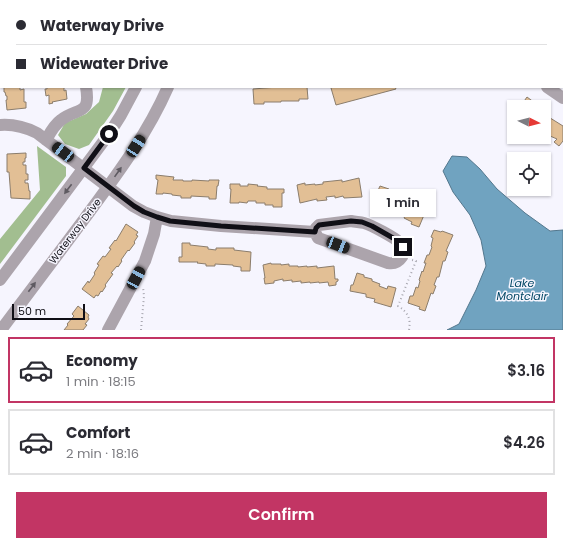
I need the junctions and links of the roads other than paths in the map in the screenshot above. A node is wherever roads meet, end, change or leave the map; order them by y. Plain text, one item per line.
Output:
1 (86, 88) edge
2 (135, 88) edge
3 (168, 88) edge
4 (548, 88) edge
5 (563, 98) edge
6 (0, 125) edge
7 (46, 140) junction
8 (84, 168) junction
9 (108, 187) junction
10 (157, 217) junction
11 (315, 232) junction
12 (0, 280) edge
13 (1, 330) edge
14 (108, 330) edge

1 - 7 street
2 - 8 street
9 -> 3 street, Waterway Drive
4 - 5 street
6 - 7 street
7 - 8 street
8 - 9 street
8 -> 12 street
9 - 10 street
13 -> 9 street, Waterway Drive
10 - 11 street
10 - 14 street
11 - 11 street

